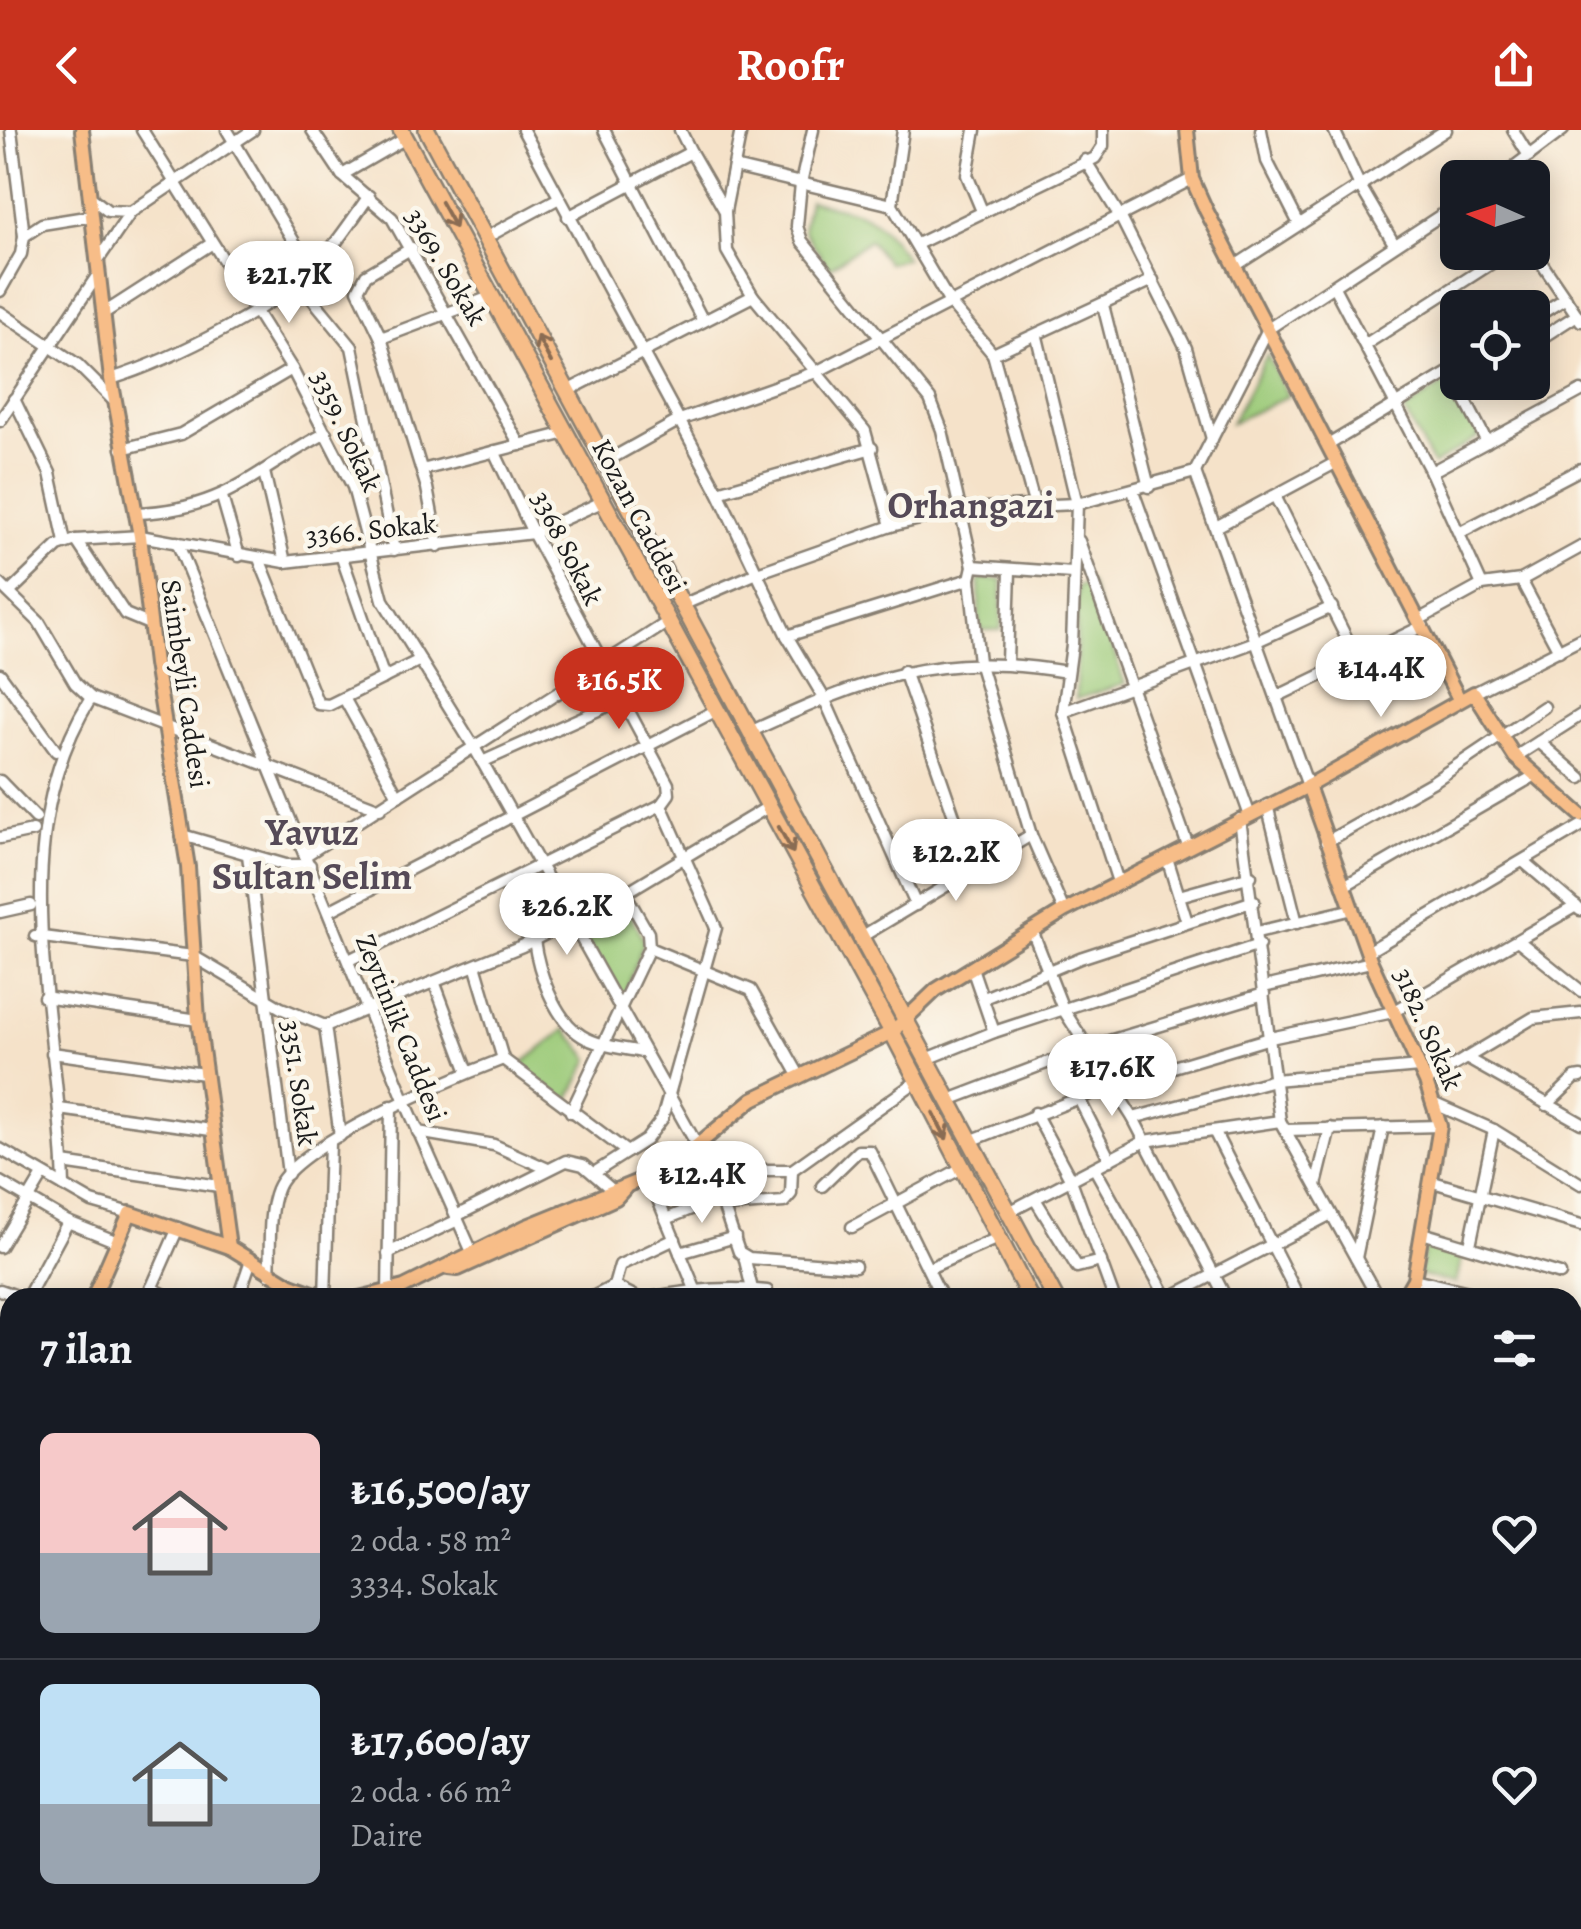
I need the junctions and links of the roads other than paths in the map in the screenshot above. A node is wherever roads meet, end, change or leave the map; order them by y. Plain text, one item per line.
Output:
1 (10, 130) edge
2 (82, 130) edge
3 (142, 130) edge
4 (227, 130) edge
5 (254, 130) edge
6 (312, 130) edge
7 (426, 130) edge
8 (523, 130) edge
9 (604, 130) edge
10 (680, 130) edge
11 (742, 130) edge
12 (812, 130) edge
13 (903, 130) edge
14 (976, 130) edge
15 (1103, 130) edge
16 (1187, 130) edge
17 (1261, 130) edge
18 (1334, 130) edge
19 (1446, 130) edge
20 (1514, 130) edge
21 (1564, 130) edge
22 (404, 134) edge
23 (234, 142) junction
24 (691, 152) junction
25 (1530, 156) junction
26 (1085, 160) junction
27 (1524, 160) edge
28 (734, 168) junction
29 (342, 175) junction
30 (1192, 179) junction
31 (175, 182) junction
32 (633, 183) junction
33 (800, 183) junction
34 (1358, 184) junction
35 (90, 196) junction
36 (369, 196) junction
37 (559, 198) junction
38 (892, 206) junction
39 (724, 211) junction
40 (982, 211) junction
41 (131, 212) junction
42 (1440, 215) edge
43 (92, 216) junction
44 (568, 217) junction
45 (1120, 218) junction
46 (1298, 222) junction
47 (24, 236) junction
48 (485, 238) junction
49 (212, 244) junction
50 (918, 244) junction
51 (1394, 244) junction
52 (412, 248) junction
53 (98, 266) junction
54 (1235, 266) junction
55 (310, 270) junction
56 (1481, 270) edge
57 (1547, 270) edge
58 (297, 280) junction
59 (1153, 280) junction
60 (1334, 287) junction
61 (0, 291) edge
62 (492, 296) junction
63 (754, 296) junction
64 (1566, 298) junction
65 (950, 302) junction
66 (1103, 305) junction
67 (1550, 308) edge
68 (253, 309) junction
69 (0, 312) edge
70 (104, 313) junction
71 (450, 314) junction
72 (1579, 318) edge
73 (703, 321) junction
74 (1268, 328) junction
75 (1550, 334) edge
76 (1037, 337) junction
77 (382, 338) junction
78 (882, 340) junction
79 (1366, 344) junction
80 (52, 345) junction
81 (641, 352) junction
82 (993, 354) junction
83 (292, 369) junction
84 (816, 372) junction
85 (1440, 378) edge
86 (111, 379) junction
87 (567, 391) junction
88 (1581, 391) edge
89 (14, 398) junction
90 (1466, 400) edge
91 (115, 402) junction
92 (4, 407) edge
93 (1398, 407) junction
94 (680, 420) junction
95 (0, 421) edge
96 (326, 433) junction
97 (566, 433) junction
98 (1212, 440) junction
99 (1487, 442) junction
100 (520, 444) junction
101 (1328, 445) junction
102 (122, 448) junction
103 (872, 448) junction
104 (494, 452) junction
105 (605, 462) junction
106 (1337, 462) junction
107 (1581, 469) edge
108 (422, 470) junction
109 (264, 472) junction
110 (1196, 472) junction
111 (1431, 472) junction
112 (1149, 487) junction
113 (1133, 491) junction
114 (718, 492) junction
115 (222, 497) junction
116 (1276, 498) junction
117 (602, 502) junction
118 (1034, 502) junction
119 (1077, 504) junction
120 (962, 509) junction
121 (136, 513) junction
122 (891, 526) junction
123 (1216, 527) junction
124 (533, 533) junction
125 (1459, 533) junction
126 (140, 536) junction
127 (1078, 538) junction
128 (70, 541) junction
129 (176, 542) junction
130 (438, 546) junction
131 (1581, 547) edge
132 (394, 550) junction
133 (371, 552) junction
134 (239, 556) junction
135 (341, 556) junction
136 (260, 561) junction
137 (285, 562) junction
138 (973, 566) junction
139 (1010, 571) junction
140 (757, 573) junction
141 (1072, 573) junction
142 (970, 579) junction
143 (1521, 580) junction
144 (1482, 585) junction
145 (5, 588) edge
146 (682, 606) junction
147 (1332, 606) junction
148 (668, 622) junction
149 (1422, 623) junction
150 (149, 624) junction
151 (787, 636) junction
152 (1577, 641) edge
153 (1255, 642) junction
154 (1559, 651) junction
155 (1581, 656) edge
156 (1356, 657) junction
157 (420, 660) junction
158 (979, 662) junction
159 (1007, 662) junction
160 (601, 664) junction
161 (1195, 665) junction
162 (904, 671) junction
163 (1067, 672) junction
164 (0, 674) edge
165 (384, 678) junction
166 (1134, 688) junction
167 (1474, 693) junction
168 (1278, 696) junction
169 (91, 698) junction
170 (344, 698) junction
171 (824, 698) junction
172 (623, 699) junction
173 (1459, 700) junction
174 (1544, 707) dead end
175 (716, 711) junction
176 (1063, 712) junction
177 (1581, 714) edge
178 (164, 728) junction
179 (752, 731) junction
180 (1499, 735) junction
181 (1539, 742) junction
182 (649, 744) junction
183 (474, 747) junction
184 (56, 751) junction
185 (1515, 757) junction
186 (482, 762) junction
187 (268, 769) junction
188 (1534, 776) junction
189 (1581, 778) edge
190 (0, 781) edge
191 (1308, 786) junction
192 (398, 796) junction
193 (661, 805) junction
194 (1267, 805) junction
195 (768, 807) junction
196 (380, 809) junction
197 (1581, 815) edge
198 (512, 816) junction
199 (1244, 816) junction
200 (36, 818) junction
201 (1581, 826) edge
202 (33, 831) junction
203 (182, 834) junction
204 (1031, 836) junction
205 (0, 838) edge
206 (1326, 842) junction
207 (1188, 846) junction
208 (684, 854) junction
209 (248, 855) junction
210 (1167, 858) junction
211 (308, 860) junction
212 (1524, 862) junction
213 (539, 866) junction
214 (973, 871) junction
215 (1250, 876) junction
216 (1118, 882) junction
217 (1344, 886) junction
218 (626, 893) junction
219 (1179, 896) junction
220 (1254, 900) junction
221 (916, 904) junction
222 (31, 905) junction
223 (1578, 908) edge
224 (1353, 909) junction
225 (329, 911) junction
226 (1064, 911) junction
227 (0, 912) edge
228 (570, 921) junction
229 (1187, 922) junction
230 (1297, 923) junction
231 (1032, 930) junction
232 (1257, 932) junction
233 (35, 936) junction
234 (860, 936) junction
235 (534, 940) junction
236 (1520, 942) junction
237 (1259, 945) junction
238 (649, 948) junction
239 (192, 956) junction
240 (1370, 957) junction
241 (349, 960) junction
242 (476, 968) junction
243 (972, 968) junction
244 (706, 972) junction
245 (1047, 972) junction
246 (434, 984) junction
247 (1264, 990) junction
248 (1581, 991) edge
249 (44, 996) junction
250 (264, 998) junction
251 (984, 998) junction
252 (368, 1006) junction
253 (1062, 1009) junction
254 (619, 1010) junction
255 (1393, 1012) junction
256 (1581, 1013) edge
257 (906, 1018) junction
258 (198, 1020) junction
259 (325, 1026) junction
260 (892, 1032) junction
261 (994, 1032) junction
262 (1270, 1038) junction
263 (603, 1044) junction
264 (1086, 1048) junction
265 (642, 1052) junction
266 (52, 1054) junction
267 (1466, 1058) junction
268 (503, 1059) junction
269 (928, 1059) junction
270 (1419, 1067) junction
271 (468, 1072) junction
272 (204, 1074) junction
273 (800, 1077) junction
274 (1581, 1078) edge
275 (1274, 1080) junction
276 (917, 1081) junction
277 (1426, 1082) junction
278 (1110, 1086) junction
279 (1078, 1098) junction
280 (404, 1099) junction
281 (949, 1100) junction
282 (669, 1102) junction
283 (1435, 1104) junction
284 (1547, 1105) junction
285 (391, 1106) junction
286 (59, 1108) junction
287 (571, 1112) junction
288 (1036, 1112) junction
289 (1133, 1118) junction
290 (1581, 1123) edge
291 (1283, 1125) junction
292 (1440, 1126) junction
293 (1383, 1127) junction
294 (1330, 1128) junction
295 (211, 1130) junction
296 (1494, 1130) junction
297 (1214, 1131) junction
298 (418, 1132) junction
299 (340, 1136) junction
300 (970, 1140) junction
301 (1145, 1141) junction
302 (330, 1143) junction
303 (0, 1150) edge
304 (696, 1150) junction
305 (627, 1152) junction
306 (1110, 1160) junction
307 (63, 1163) junction
308 (962, 1168) junction
309 (1095, 1168) junction
310 (548, 1169) junction
311 (710, 1170) junction
312 (792, 1170) junction
313 (288, 1174) junction
314 (594, 1174) junction
315 (44, 1175) junction
316 (649, 1178) junction
317 (1071, 1180) junction
318 (0, 1182) edge
319 (1432, 1182) junction
320 (1581, 1184) edge
321 (64, 1186) junction
322 (219, 1186) junction
323 (822, 1186) dead end
324 (1316, 1186) junction
325 (626, 1188) junction
326 (610, 1190) junction
327 (1482, 1196) junction
328 (29, 1199) junction
329 (1035, 1199) junction
330 (896, 1200) junction
331 (724, 1201) junction
332 (130, 1212) junction
333 (1009, 1212) junction
334 (1331, 1214) junction
335 (457, 1218) junction
336 (666, 1219) junction
337 (68, 1222) junction
338 (1581, 1226) edge
339 (852, 1227) dead end
340 (178, 1228) junction
341 (1422, 1233) junction
342 (736, 1237) junction
343 (998, 1238) junction
344 (116, 1240) junction
345 (674, 1240) junction
346 (1470, 1245) junction
347 (1272, 1246) junction
348 (0, 1247) edge
349 (229, 1247) junction
350 (472, 1252) junction
351 (680, 1252) junction
352 (388, 1253) junction
353 (744, 1256) junction
354 (1356, 1259) junction
355 (1101, 1261) junction
356 (250, 1263) junction
357 (855, 1266) dead end
358 (448, 1268) junction
359 (929, 1268) junction
360 (270, 1274) junction
361 (1218, 1274) junction
362 (1560, 1274) dead end
363 (1414, 1279) junction
364 (614, 1286) junction
365 (31, 1288) edge
366 (97, 1288) edge
367 (151, 1288) edge
368 (241, 1288) edge
369 (304, 1288) edge
370 (326, 1288) edge
371 (388, 1288) edge
372 (400, 1288) edge
373 (610, 1288) edge
374 (618, 1288) edge
375 (695, 1288) edge
376 (752, 1288) edge
377 (938, 1288) edge
378 (1025, 1288) edge
379 (1050, 1288) edge
380 (1110, 1288) edge
381 (1162, 1288) edge
382 (1189, 1288) edge
383 (1223, 1288) edge
384 (1294, 1288) edge
385 (1372, 1288) edge
386 (1409, 1288) edge
387 (1452, 1288) edge

1 - 47 street
2 - 35 main road, Saimbeyli Caddesi
3 - 31 street, 3359. Sokak
4 - 23 street
5 - 23 street
6 - 29 street, 3369. Sokak
7 - 48 highway, Kozan Caddesi
8 - 37 street
9 - 32 street
10 - 24 street
11 - 28 street
12 - 33 street
13 - 38 street
14 - 40 street
15 - 26 street
16 - 30 main road
17 - 46 street
18 - 34 street
19 - 34 street
20 - 25 street
21 - 25 street
22 - 29 street
22 -> 62 highway, Kozan Caddesi
23 - 31 street
23 - 55 street
24 - 32 street
24 - 39 street
25 - 27 street
26 - 40 street
26 - 45 street
28 - 33 street
28 - 39 street
29 - 36 street, 3369. Sokak
30 - 45 street
30 - 54 main road
31 - 41 street
31 - 49 street, 3359. Sokak
32 - 44 street
32 - 73 street
33 - 38 street
33 - 78 street
34 - 46 street
34 - 51 street
35 - 41 street
35 - 43 main road, Saimbeyli Caddesi
36 - 52 street, 3369. Sokak
36 - 55 street
37 - 44 street
37 - 48 street
38 - 50 street
39 - 63 street
40 - 50 street
41 - 53 street
42 - 51 street
43 - 47 street
43 - 53 main road, Saimbeyli Caddesi
44 - 81 street
45 - 59 street
45 - 65 street
46 - 54 street
47 - 61 street
87 -> 48 highway, Kozan Caddesi
49 - 68 street, 3359. Sokak
49 - 70 street
50 - 65 street
51 - 60 street
52 - 71 street, 3369. Sokak
52 - 77 street
53 - 70 main road, Saimbeyli Caddesi
53 - 80 street
54 - 74 main road
55 - 58 street
56 - 79 street
57 - 64 street
58 - 68 street
58 - 132 street
59 - 66 street
59 - 98 street
60 - 74 street
60 - 79 street
62 - 71 street
62 - 97 highway, Kozan Caddesi
63 - 73 street
63 - 84 street
64 - 67 street
64 - 72 street
65 - 78 street
65 - 82 street
66 - 76 street
66 - 112 street
68 - 83 street, 3359. Sokak
68 - 86 street
69 - 80 street
70 - 86 main road, Saimbeyli Caddesi
71 - 77 street
71 - 100 street, 3369. Sokak
72 - 75 street
73 - 81 street
74 - 98 street
74 - 101 main road
76 - 82 street
76 - 119 street
77 - 108 street
78 - 84 street
78 - 120 street
79 - 93 street
80 - 89 street
80 - 91 street
81 - 87 street
81 - 94 street
82 - 118 street
83 - 96 street, 3359. Sokak
83 - 102 street
84 - 94 street
84 - 103 street
85 - 93 street
86 - 91 main road, Saimbeyli Caddesi
87 - 105 highway, Kozan Caddesi
88 - 99 street
89 - 92 street
89 - 128 street
90 - 99 street
91 - 102 main road, Saimbeyli Caddesi
92 - 95 street
93 - 101 street
93 - 111 street
94 - 105 street
94 - 114 street
96 - 109 street
96 - 133 street, 3359. Sokak
97 - 100 street
97 - 117 highway, Kozan Caddesi
98 - 110 street
99 - 111 street
100 - 104 street
101 - 106 main road
102 - 121 main road, Saimbeyli Caddesi
103 - 114 street
103 - 122 street
104 - 108 street
104 - 124 street, 3368 Sokak
105 - 146 highway, Kozan Caddesi
106 - 116 street
106 - 149 main road
107 - 125 street
108 - 130 street
109 - 115 street
109 - 137 street
110 - 112 street
110 - 123 street
111 - 125 street
112 - 113 street
113 - 119 street
113 - 161 street
114 - 140 street
115 - 121 street
115 - 134 street
116 - 123 street
116 - 147 street
117 - 124 street, 3366. Sokak
117 - 148 highway, Kozan Caddesi
118 - 119 street
118 - 120 street
119 - 127 street
120 - 122 street
120 - 138 street
121 - 126 main road, Saimbeyli Caddesi
122 - 140 street
123 - 153 street
124 - 130 street, 3366. Sokak
124 - 160 street, 3368 Sokak
125 - 144 street
126 - 128 street, 3366. Sokak
126 - 129 street, 3366. Sokak
126 - 150 main road, Saimbeyli Caddesi
127 - 141 street
127 - 166 street
128 - 145 street
128 - 150 street
129 - 134 street, 3366. Sokak
129 - 187 street, Zeytinlik Caddesi
130 - 132 street, 3366. Sokak
131 - 143 street
132 - 133 street, 3366. Sokak
133 - 135 street, 3366. Sokak
133 - 157 street, 3359. Sokak
134 - 136 street, 3366. Sokak
135 - 137 street, 3366. Sokak
135 - 165 street
136 - 137 street, 3366. Sokak
136 - 170 street
138 - 139 street
138 - 142 street
139 - 141 street
139 - 159 street
140 - 146 street
140 - 151 street
141 - 163 street
142 - 151 street
142 - 158 street
143 - 144 street
143 - 154 street
144 - 149 street
145 - 169 street
146 - 179 highway, Kozan Caddesi
147 - 153 street
147 - 156 street
148 - 160 street
148 - 175 highway, Kozan Caddesi
149 - 156 street
149 - 173 main road
150 - 178 main road, Saimbeyli Caddesi
151 - 171 street
152 - 154 street
152 - 155 street
153 - 161 street
153 - 168 street
154 - 167 street
156 - 168 street
157 - 165 street
157 - 183 street, 3359. Sokak
158 - 159 street
158 - 162 street
158 - 204 street
159 - 163 street
160 - 172 street, 3368 Sokak
160 - 183 street
161 - 166 street
161 - 199 street
162 - 171 street
162 - 214 street
163 - 176 street
164 - 184 street
165 - 170 street
166 - 176 street
166 - 207 street
167 - 173 main road
167 - 180 main road
168 - 191 street
169 - 178 street
169 - 184 street
170 - 192 street
171 - 179 street
171 - 221 street
172 - 182 street, 3368 Sokak
172 - 186 street
173 - 191 main road
174 - 180 street
175 - 182 street
175 - 195 highway, Kozan Caddesi
176 - 216 street
177 - 181 street
178 - 187 street
178 - 203 main road, Saimbeyli Caddesi
179 - 234 highway, Kozan Caddesi
180 - 185 main road
180 - 206 street
181 - 185 street
181 - 189 street
182 - 193 street, 3368 Sokak
182 - 198 street
183 - 186 street, 3359. Sokak
183 - 192 street
184 - 200 street
185 - 188 main road
186 - 198 street, 3359. Sokak
187 - 196 street
187 - 211 street, Zeytinlik Caddesi
188 - 197 main road
188 - 217 street
190 - 200 street
191 - 194 main road
191 - 206 main road, 3182. Sokak
192 - 196 street
193 - 208 street, 3368 Sokak
193 - 213 street
194 - 199 main road
194 - 230 street
195 - 208 street
195 -> 260 highway, Kozan Caddesi
196 - 211 street
198 - 213 street, 3359. Sokak
198 - 225 street
199 - 207 main road
199 - 215 street
200 - 202 street
201 - 212 street
202 - 205 street
202 - 222 street
203 - 209 street
203 - 239 main road, Saimbeyli Caddesi
204 - 214 street
204 - 226 street
206 - 217 main road, 3182. Sokak
207 - 210 main road
208 - 218 street
208 - 244 street, 3368 Sokak
209 - 211 street
209 - 250 street, 3351. Sokak
210 - 216 main road
210 - 219 street
211 - 225 street, Zeytinlik Caddesi
212 - 223 street
212 - 240 street
213 - 228 street, 3359. Sokak
213 - 241 street
214 - 221 street
215 - 219 street
215 - 220 street
216 - 226 main road
217 - 224 main road, 3182. Sokak
218 - 228 street
218 - 238 street
219 - 229 street
220 - 229 street
220 - 232 street
221 - 234 street
222 - 227 street
222 - 233 street
223 - 236 street
224 - 230 street
224 - 240 main road, 3182. Sokak
225 - 241 street, Zeytinlik Caddesi
226 - 231 main road
228 - 235 street
228 - 254 street, 3359. Sokak
229 - 245 street
230 - 232 street
231 - 243 main road
231 - 245 street
232 - 237 street
233 - 239 street
233 - 249 street
234 - 257 highway, Kozan Caddesi
235 - 242 street
235 - 263 street
236 - 248 street
236 - 255 street
237 - 247 street
237 - 253 street
238 - 244 street
238 - 254 street
239 - 250 street
239 - 258 main road, Saimbeyli Caddesi
240 - 247 street
240 - 255 main road, 3182. Sokak
241 - 252 street, Zeytinlik Caddesi
242 - 246 street
242 - 268 street
243 - 251 street
243 - 257 main road
244 - 273 street
244 - 282 street, 3368 Sokak
245 - 251 street
245 - 253 street
246 - 252 street
246 - 271 street
247 - 262 street
247 - 264 street
249 - 258 street
249 - 266 street
250 - 259 street
250 - 313 street, 3351. Sokak
251 - 261 street
252 - 259 street
252 - 280 street, Zeytinlik Caddesi
253 - 261 street
253 - 264 street
254 - 263 street
254 - 265 street, 3359. Sokak
255 - 262 street
255 - 270 main road, 3182. Sokak
256 - 267 street
257 - 260 main road
257 - 269 highway, Kozan Caddesi
258 - 272 main road, Saimbeyli Caddesi
259 - 299 street
260 - 273 main road
260 - 276 highway, Kozan Caddesi
261 - 269 street
262 - 275 street
262 - 278 street
263 - 265 street
263 - 287 street
264 - 278 street
264 - 281 street
265 - 282 street
266 - 272 street
266 - 286 street
267 - 277 street
267 - 284 street
268 - 271 street
268 - 287 street
269 - 281 highway, Kozan Caddesi
270 - 275 street
270 - 277 main road, 3182. Sokak
271 - 280 street
272 - 295 main road, Saimbeyli Caddesi
273 - 304 main road
274 - 284 street
275 - 289 street
275 - 291 street
276 -> 308 highway, Kozan Caddesi
276 - 312 street
277 - 283 main road, 3182. Sokak
278 - 279 street
278 - 289 street
279 - 288 street
279 - 306 street
280 - 285 street
280 - 298 street, Zeytinlik Caddesi
281 - 300 highway, Kozan Caddesi
282 - 304 street
282 - 305 street
283 - 292 main road, 3182. Sokak
283 - 296 street
284 - 290 street
285 - 299 street
285 - 352 street
286 - 295 street
286 - 307 street
287 - 305 street
288 - 300 street
288 - 317 street
289 - 301 street
291 - 294 street
291 - 297 street
291 - 324 street
292 - 293 street
292 - 319 main road, 3182. Sokak
293 - 294 street
293 - 354 street
294 - 324 street
295 - 322 main road, Saimbeyli Caddesi
296 - 320 street
296 - 327 street
297 - 301 street
297 - 347 street
298 - 310 street
298 - 335 street, Zeytinlik Caddesi
299 - 302 street
300 - 333 highway, Kozan Caddesi
301 - 306 street
301 - 361 street
302 - 313 street
302 - 370 street
303 - 315 street
304 - 311 street
304 - 316 main road
305 - 314 street
306 - 309 street
307 - 321 street
307 - 322 street
308 - 330 street
308 - 343 highway, Kozan Caddesi
309 - 317 street
309 - 381 street
310 - 314 street
310 - 335 street
311 - 312 street
311 - 331 street
312 - 331 street
313 - 360 street
314 - 326 street
315 - 321 street
315 - 328 street
316 - 325 main road
316 - 336 street
317 - 329 street
317 - 355 street
318 - 328 street
319 - 327 street
319 - 341 main road, 3182. Sokak
321 - 332 street
322 - 349 main road, Saimbeyli Caddesi
323 - 330 street
324 - 334 street
325 - 326 main road
325 - 358 main road
326 - 350 main road
327 - 338 street
327 - 346 street
328 - 337 street
328 - 348 street
329 - 333 street
329 - 355 street
330 - 339 street
330 - 359 street
331 - 336 street
331 - 342 street
332 - 340 main road
332 - 344 main road
333 - 379 highway, Kozan Caddesi
334 - 347 street
334 - 354 street
335 - 350 street, Zeytinlik Caddesi
335 - 352 street
336 - 345 street
337 - 344 street
337 - 365 street
340 - 349 main road
340 - 367 street
341 - 346 street
341 - 363 main road, 3182. Sokak
342 - 351 street
342 - 353 street
343 - 359 street
343 - 378 highway, Kozan Caddesi
344 - 366 main road
345 - 351 street
345 - 364 street
346 - 362 street
347 - 361 street
347 - 384 street
349 - 356 main road
350 - 358 main road
351 - 375 street
352 - 371 street
353 - 357 street
353 - 376 street
354 - 385 street
355 - 380 street
356 - 360 main road
356 - 368 street
358 - 372 main road
359 - 377 street
360 - 369 main road
361 - 382 street
361 - 383 street
363 - 386 main road, 3182. Sokak
363 - 387 street
364 - 373 street
364 - 374 street

